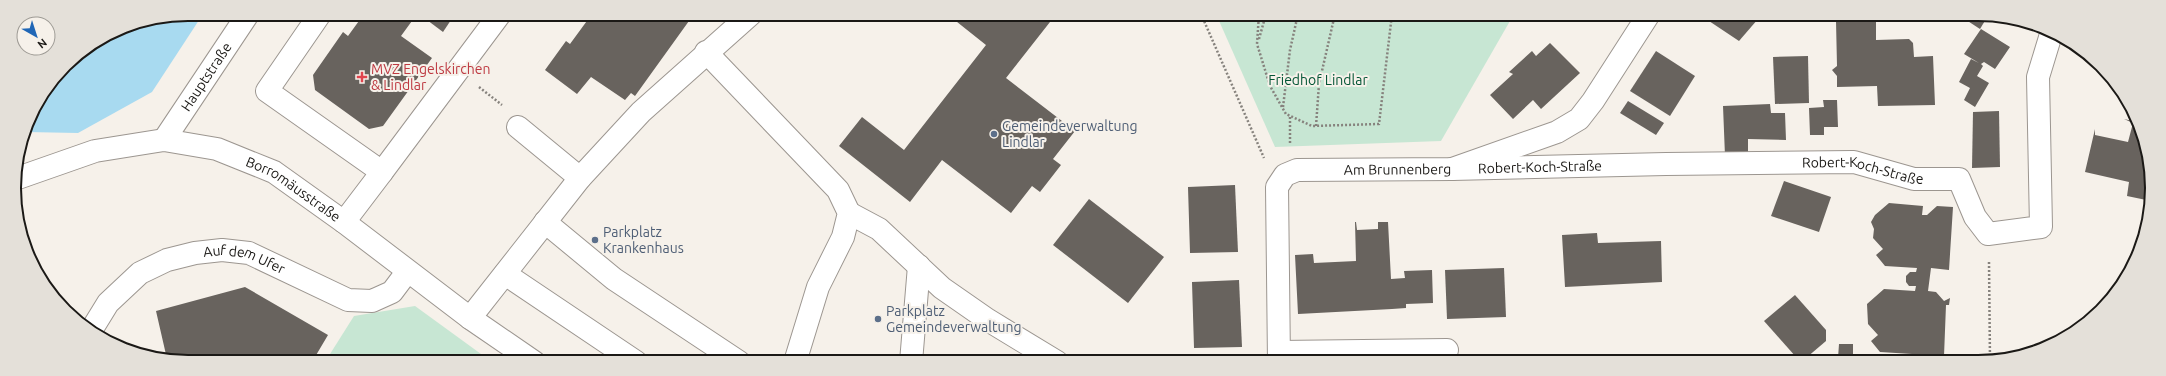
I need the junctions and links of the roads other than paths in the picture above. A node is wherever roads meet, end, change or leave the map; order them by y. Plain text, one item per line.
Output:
1 (243, 21) edge
2 (315, 21) edge
3 (495, 21) edge
4 (744, 21) edge
5 (1644, 21) edge
6 (2050, 37) edge
7 (706, 52) junction
8 (518, 127) dead end
9 (164, 140) junction
10 (1452, 169) junction
11 (382, 172) junction
12 (21, 177) edge
13 (580, 178) junction
14 (849, 213) junction
15 (344, 222) junction
16 (545, 222) junction
17 (919, 266) junction
18 (407, 272) junction
19 (505, 274) junction
20 (470, 318) junction
21 (94, 326) edge
22 (1447, 350) dead end
23 (524, 355) edge
24 (626, 355) edge
25 (728, 355) edge
26 (797, 355) edge
27 (912, 355) edge
28 (1046, 355) edge
29 (1279, 355) edge
30 (1327, 355) edge

1 - 9 street, Hauptstraße
2 - 11 street
3 - 11 street
4 - 7 street
5 - 10 street, Am Brunnenberg
6 - 10 street, Robert-Koch-Straße
7 - 13 street
7 - 14 street
8 - 13 street
9 - 12 street, Borromäusstraße
9 - 15 street, Borromäusstraße
10 - 29 street, Am Brunnenberg
11 - 15 street
13 - 16 street
14 - 17 street
14 - 26 street
15 - 18 street, Borromäusstraße
16 - 19 street
16 - 25 street
17 - 27 street
17 - 28 street
18 - 20 street, Borromäusstraße
18 - 21 street, Auf dem Ufer
19 - 20 street
19 - 24 street
20 - 23 street, Borromäusstraße
22 - 30 street

